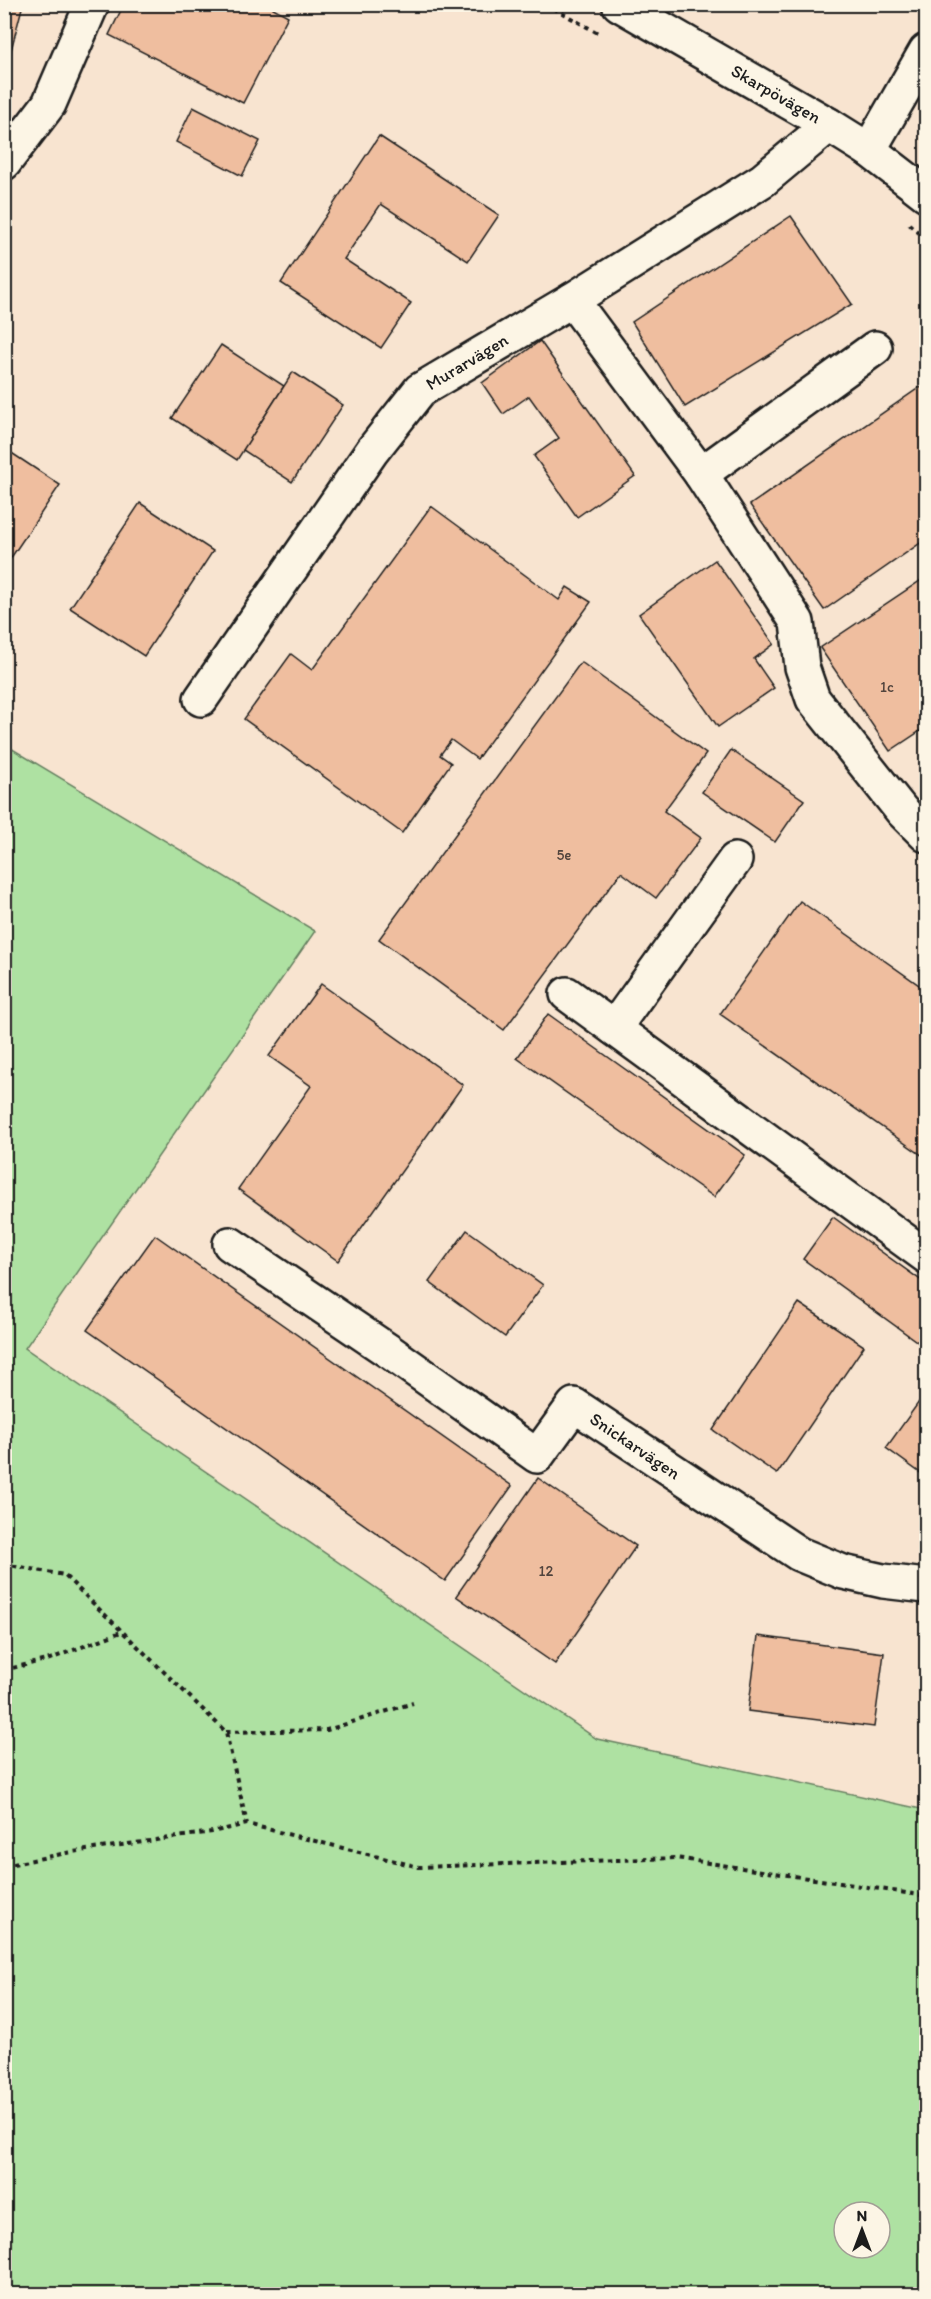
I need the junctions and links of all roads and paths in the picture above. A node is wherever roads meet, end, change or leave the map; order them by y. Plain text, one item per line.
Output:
1 (92, 4) edge
2 (619, 4) edge
3 (922, 67) edge
4 (829, 125) junction
5 (869, 150) junction
6 (4, 163) edge
7 (927, 194) edge
8 (572, 300) junction
9 (875, 348) dead end
10 (701, 474) junction
11 (201, 699) dead end
12 (914, 804) edge
13 (927, 835) edge
14 (735, 860) dead end
15 (567, 994) dead end
16 (614, 1028) junction
17 (230, 1244) dead end
18 (927, 1256) edge
19 (4, 1564) edge
20 (927, 1586) edge
21 (121, 1632) junction
22 (4, 1670) edge
23 (413, 1703) dead end
24 (226, 1732) junction
25 (246, 1824) junction
26 (4, 1866) edge
27 (927, 1896) edge

1 - 6 street
2 - 4 street, Skarpövägen
3 - 5 street
4 - 5 street, Skarpövägen
4 - 8 street, Murarvägen
5 - 7 street, Skarpövägen
8 - 10 street
8 - 11 street, Murarvägen
9 - 10 street
10 - 12 street
12 - 13 street
14 - 16 street
15 - 16 street
16 - 18 street
17 - 20 street, Snickarvägen
19 - 21 path
21 - 22 path
21 - 24 path
23 - 24 path
24 - 25 path
25 - 26 path
25 - 27 path

